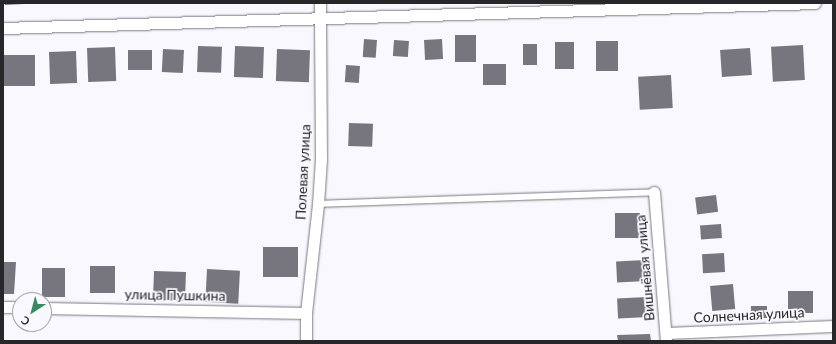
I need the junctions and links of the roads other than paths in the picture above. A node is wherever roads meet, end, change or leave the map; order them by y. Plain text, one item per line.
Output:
1 (320, 3) edge
2 (815, 3) edge
3 (321, 17) junction
4 (3, 28) edge
5 (654, 192) joint
6 (318, 204) junction
7 (52, 308) edge
8 (306, 313) junction
9 (833, 326) edge
10 (666, 337) edge
11 (306, 341) edge

1 - 3 street, Полевая улица
2 - 3 street
3 - 4 street
3 - 6 street, Полевая улица
5 - 6 lane
5 - 10 street, Вишнёвая улица
6 - 8 street, Полевая улица
7 - 8 street, улица Пушкина
8 - 11 street, Полевая улица
9 - 10 street, Солнечная улица

